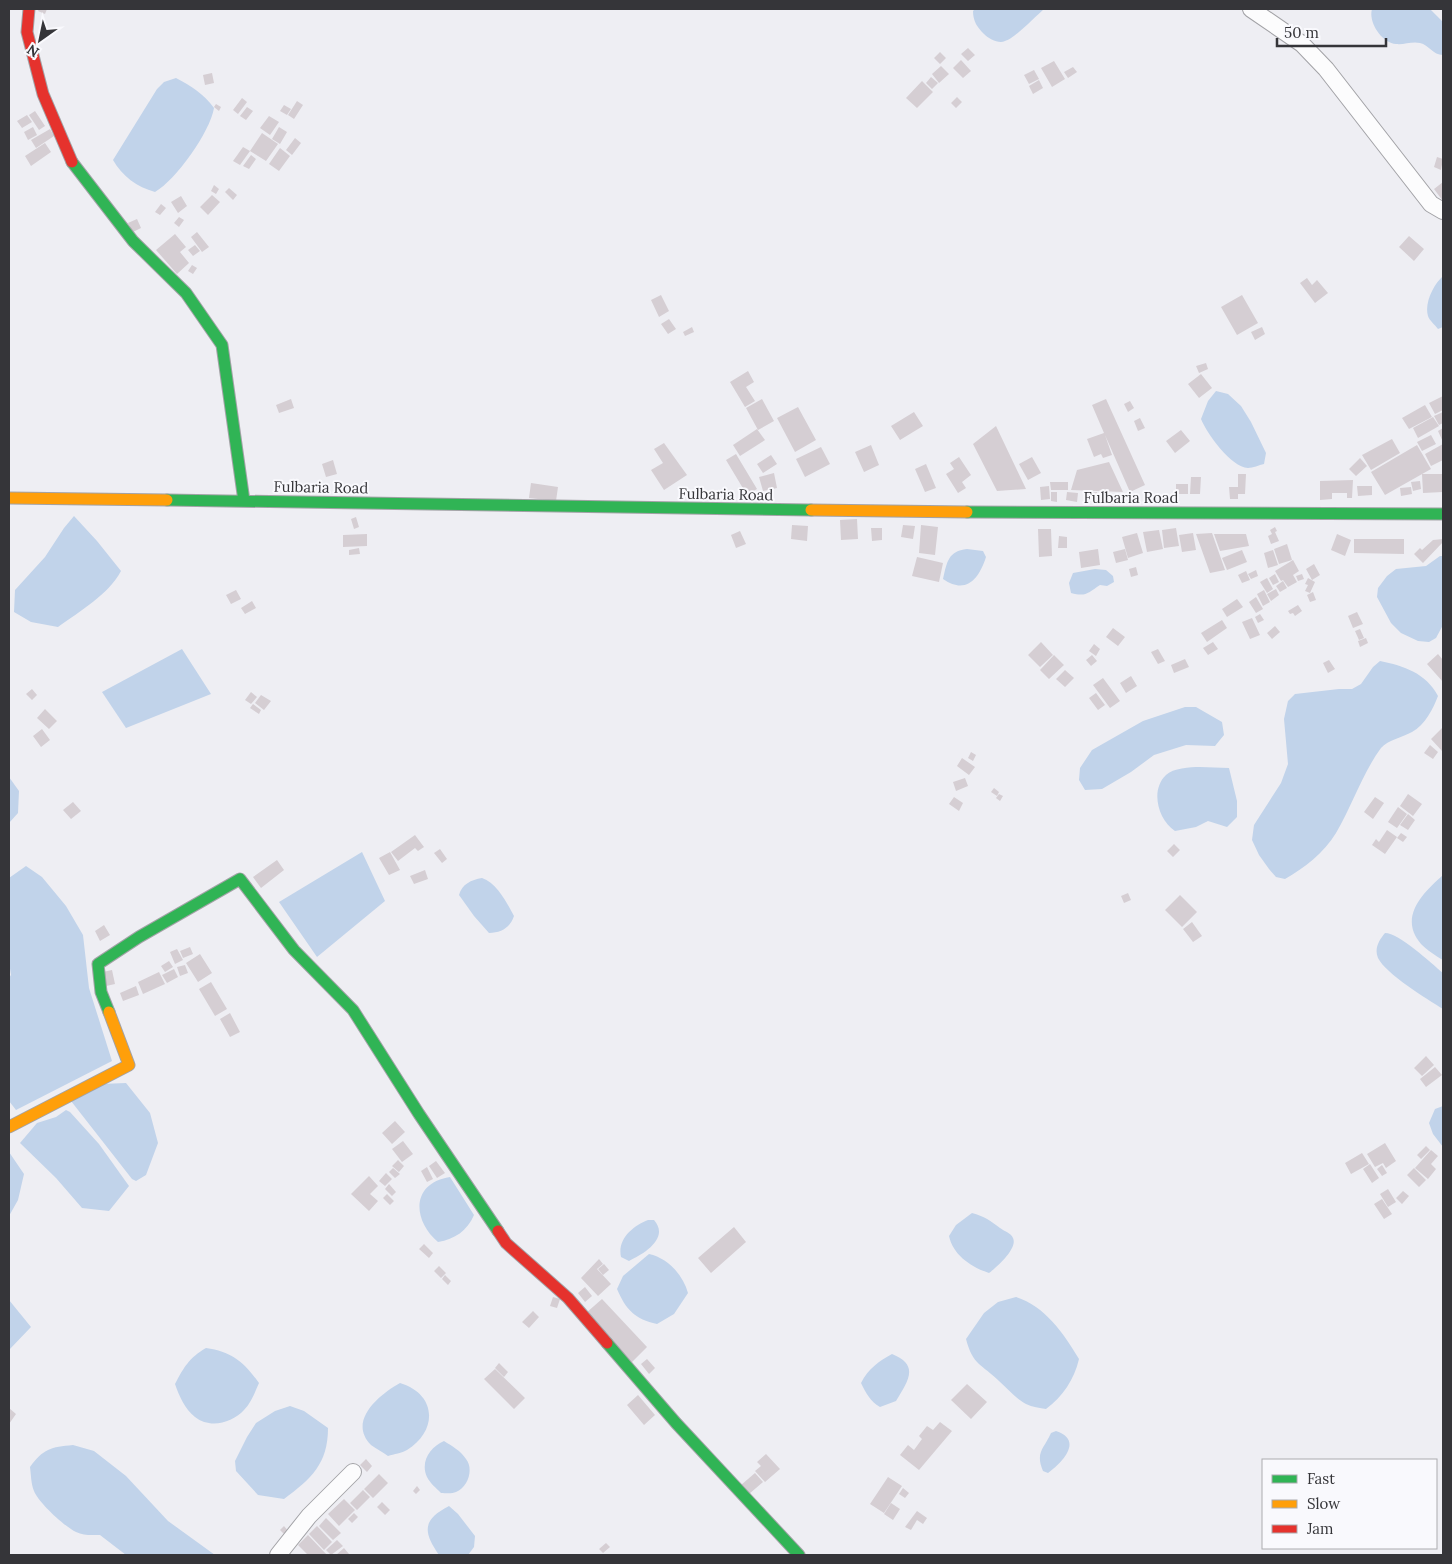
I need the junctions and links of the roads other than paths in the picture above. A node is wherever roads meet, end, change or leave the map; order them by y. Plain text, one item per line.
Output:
1 (29, 9) edge
2 (1251, 9) edge
3 (1443, 211) edge
4 (9, 498) edge
5 (244, 501) junction
6 (1443, 514) edge
7 (9, 1127) edge
8 (354, 1472) dead end
9 (278, 1555) edge
10 (799, 1555) edge

1 - 5 street
2 - 3 street
4 - 5 street, Fulbaria Road
5 - 6 street, Fulbaria Road
7 - 10 street
8 - 9 street

